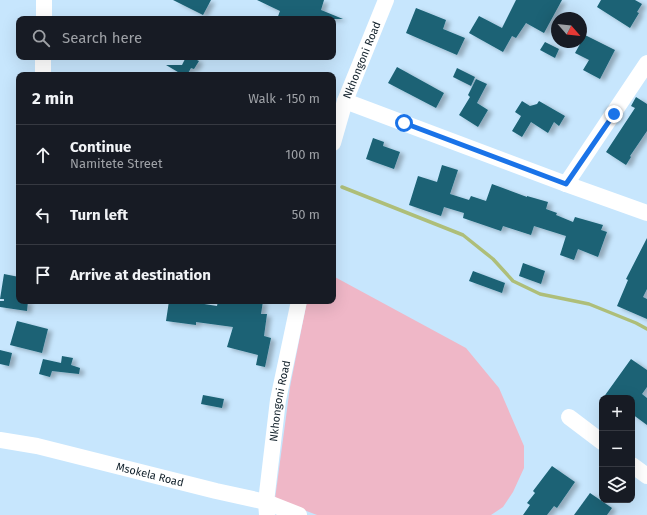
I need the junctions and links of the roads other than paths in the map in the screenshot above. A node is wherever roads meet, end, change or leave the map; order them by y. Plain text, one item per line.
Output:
1 (44, 0) edge
2 (381, 2) edge
3 (44, 16) edge
4 (43, 60) edge
5 (647, 63) edge
6 (43, 72) edge
7 (345, 100) junction
8 (336, 132) edge
9 (566, 184) junction
10 (647, 213) edge
11 (298, 304) edge
12 (569, 417) dead end
13 (0, 440) edge
14 (599, 440) edge
15 (635, 467) edge
16 (647, 476) edge
17 (266, 508) edge
18 (299, 515) edge

1 - 3 street
2 - 7 street, Nkhongoni Road
4 - 6 street
5 - 9 street
7 - 8 street, Nkhongoni Road
7 - 9 street
9 - 10 street
11 - 17 street, Nkhongoni Road
12 - 14 street
13 - 17 street, Msokela Road
15 - 16 street
17 - 18 street, Msokela Road

